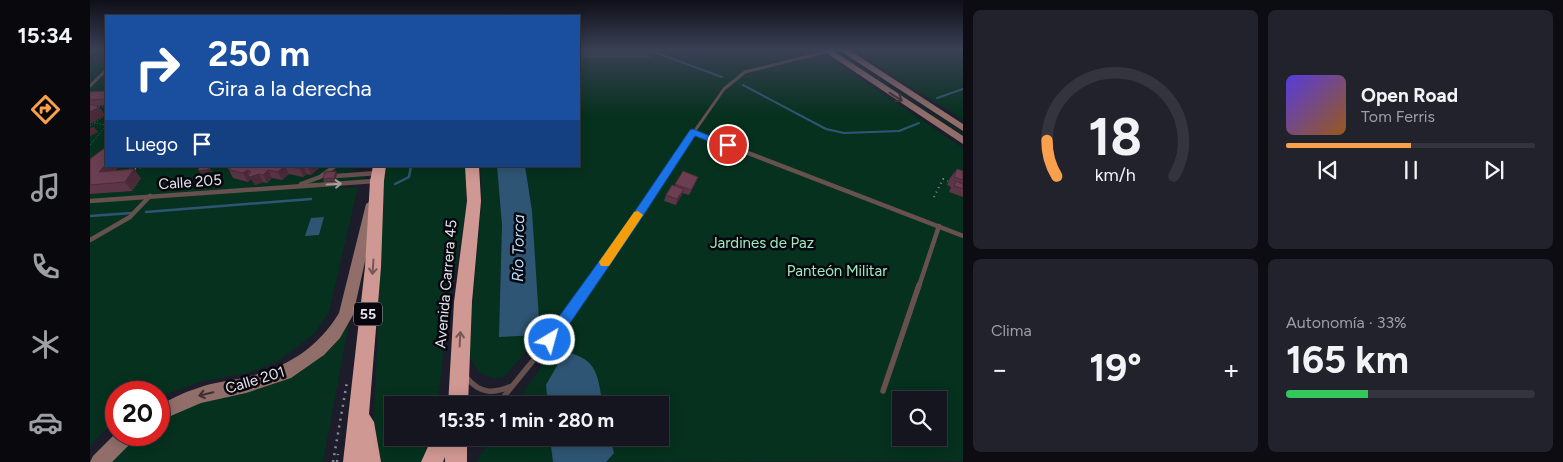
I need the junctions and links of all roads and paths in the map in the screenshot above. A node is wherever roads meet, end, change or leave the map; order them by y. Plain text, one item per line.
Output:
1 (104, 72) edge
2 (747, 72) edge
3 (859, 72) edge
4 (876, 72) edge
5 (90, 86) edge
6 (105, 106) edge
7 (90, 107) edge
8 (105, 115) edge
9 (94, 123) junction
10 (105, 125) edge
11 (90, 126) edge
12 (105, 126) edge
13 (963, 128) edge
14 (693, 132) junction
15 (963, 141) edge
16 (90, 145) edge
17 (130, 167) edge
18 (140, 167) edge
19 (211, 167) edge
20 (334, 167) edge
21 (472, 167) edge
22 (136, 168) junction
23 (128, 170) edge
24 (212, 171) dead end
25 (379, 174) edge
26 (326, 176) edge
27 (336, 176) edge
28 (320, 177) junction
29 (948, 181) dead end
30 (292, 186) junction
31 (150, 196) junction
32 (934, 197) dead end
33 (90, 201) edge
34 (939, 226) junction
35 (963, 236) edge
36 (90, 240) edge
37 (459, 367) junction
38 (347, 379) dead end
39 (513, 386) junction
40 (883, 391) dead end
41 (453, 396) edge
42 (458, 396) edge
43 (505, 396) edge
44 (360, 399) junction
45 (170, 408) edge
46 (116, 446) edge
47 (439, 446) edge
48 (99, 462) edge
49 (333, 462) edge
50 (354, 462) edge
51 (370, 462) edge
52 (432, 462) edge

1 - 5 lane
2 - 14 lane
3 -> 15 main road
4 - 13 main road
6 - 7 path
8 - 9 path
9 - 10 path
9 - 11 path
12 - 16 path
14 - 34 lane
14 - 39 lane
17 - 22 path
18 - 22 path
19 - 24 path
20 - 28 lane
37 -> 21 highway, Avenida Carrera 45
22 - 23 path
25 - 27 lane
30 -> 25 lane
25 -> 44 highway, 55
25 -> 45 main road, Calle 201
26 - 28 lane
28 - 30 lane
29 - 32 path
30 - 31 lane, Calle 205
31 - 33 lane, Calle 205
31 - 36 lane
34 - 35 lane
34 - 40 lane
37 - 39 lane
37 - 41 highway
37 - 42 highway, Avenida Carrera 45
38 - 49 path
39 - 43 lane
44 - 50 highway, 55
44 - 51 highway
46 - 48 main road
47 - 52 highway

